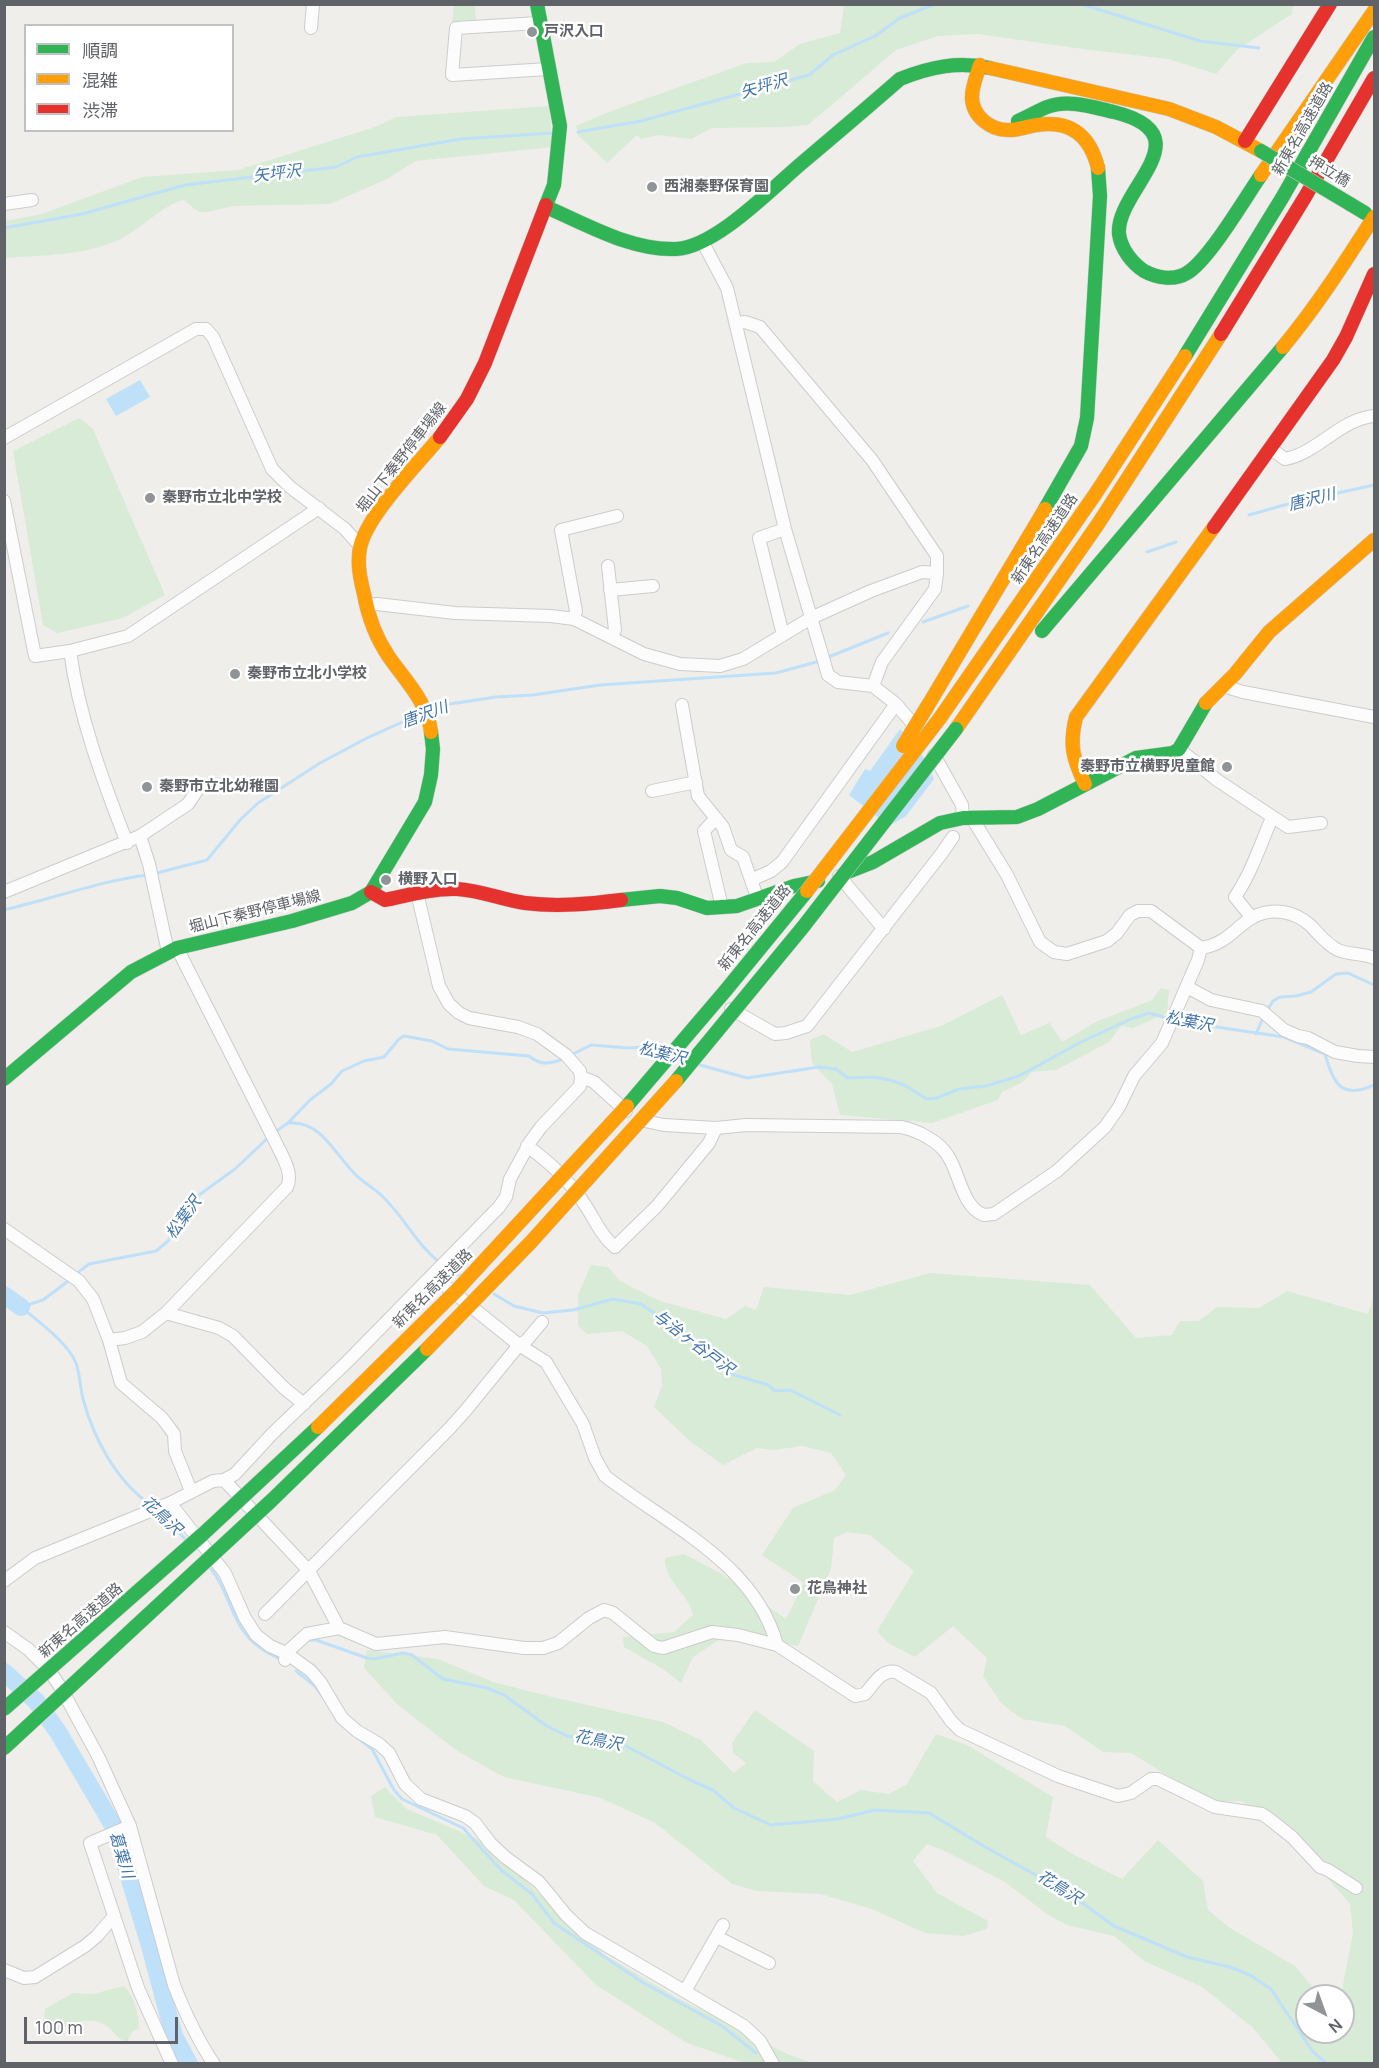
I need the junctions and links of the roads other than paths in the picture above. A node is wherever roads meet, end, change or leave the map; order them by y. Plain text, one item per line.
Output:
1 (313, 4) edge
2 (537, 4) edge
3 (1330, 4) edge
4 (1374, 11) edge
5 (539, 23) junction
6 (311, 28) dead end
7 (1374, 37) edge
8 (980, 65) junction
9 (548, 69) junction
10 (1374, 78) edge
11 (1245, 141) junction
12 (32, 200) dead end
13 (4, 204) edge
14 (546, 207) junction
15 (1370, 215) edge
16 (702, 241) junction
17 (1374, 274) edge
18 (736, 323) junction
19 (1374, 416) edge
20 (4, 438) edge
21 (1271, 449) junction
22 (4, 501) edge
23 (319, 508) junction
24 (617, 516) dead end
25 (785, 529) junction
26 (1374, 540) edge
27 (360, 546) junction
28 (608, 566) dead end
29 (937, 573) junction
30 (653, 586) dead end
31 (610, 590) junction
32 (366, 605) junction
33 (812, 618) junction
34 (574, 620) junction
35 (783, 635) junction
36 (611, 637) junction
37 (70, 651) junction
38 (873, 686) junction
39 (1223, 686) junction
40 (896, 704) junction
41 (682, 705) dead end
42 (1374, 717) edge
43 (956, 729) junction
44 (1179, 749) junction
45 (696, 782) junction
46 (1085, 784) junction
47 (201, 786) dead end
48 (652, 791) dead end
49 (716, 818) junction
50 (968, 818) junction
51 (1272, 818) junction
52 (1321, 824) dead end
53 (140, 836) junction
54 (952, 837) dead end
55 (844, 842) junction
56 (127, 843) junction
57 (839, 876) junction
58 (751, 880) junction
59 (4, 892) edge
60 (371, 892) junction
61 (417, 893) junction
62 (758, 900) junction
63 (722, 907) junction
64 (1252, 918) junction
65 (884, 928) junction
66 (1202, 948) junction
67 (173, 950) junction
68 (1374, 958) edge
69 (1187, 987) junction
70 (712, 998) dead end
71 (1374, 1057) edge
72 (581, 1077) junction
73 (4, 1080) edge
74 (716, 1128) junction
75 (527, 1146) junction
76 (4, 1229) edge
77 (434, 1273) junction
78 (166, 1313) junction
79 (542, 1322) dead end
80 (109, 1340) junction
81 (519, 1345) junction
82 (304, 1404) junction
83 (224, 1480) junction
84 (190, 1491) junction
85 (166, 1505) junction
86 (309, 1570) junction
87 (4, 1581) edge
88 (265, 1614) dead end
89 (339, 1629) junction
90 (4, 1632) edge
91 (777, 1645) junction
92 (286, 1657) junction
93 (4, 1709) edge
94 (4, 1748) edge
95 (128, 1827) junction
96 (1356, 1888) dead end
97 (114, 1916) junction
98 (723, 1925) dead end
99 (717, 1937) junction
100 (769, 1963) dead end
101 (4, 1970) edge
102 (685, 1991) junction
103 (172, 2064) edge
104 (214, 2064) edge
105 (773, 2064) edge

1 - 6 street
2 - 5 main road, 堀山下秦野停車場線
3 - 11 main road
4 - 8 main road
5 - 9 main road, 堀山下秦野停車場線
5 - 9 street
7 - 55 main road, 新東名高速道路, bridge
8 - 11 main road, 押立橋
8 - 16 main road, 押立橋
8 - 55 main road, bridge
9 - 14 main road, 堀山下秦野停車場線
10 - 43 main road
11 - 15 main road, 押立橋, bridge
12 - 13 street
14 - 16 main road, 押立橋
14 - 27 main road, 堀山下秦野停車場線
15 - 43 main road
16 - 18 street
17 - 21 main road
18 - 25 street
18 - 29 street
19 - 21 street
20 - 23 street
21 - 46 main road
22 - 37 street
23 - 27 street
23 - 37 street
24 - 34 street
25 - 33 street
25 - 35 street
26 - 39 main road
27 - 32 main road, 堀山下秦野停車場線
28 - 31 street
29 - 33 street
29 - 38 street
30 - 31 street
31 - 36 street
32 - 34 street
32 - 60 main road, 堀山下秦野停車場線
33 - 35 street
33 - 38 street
34 - 36 street
35 - 36 street
37 - 56 street
38 - 40 street
39 - 42 street
39 - 44 main road
40 - 50 street
40 - 58 street
41 - 45 street
43 - 94 main road, bridge
44 - 46 main road
44 - 51 street
45 - 48 street
45 - 49 street
46 - 50 main road
47 - 53 street
49 - 58 street
49 - 63 street
50 - 57 main road
50 - 66 street
51 - 52 street
51 - 64 street
53 - 56 street
53 - 67 street
54 - 65 street
55 - 93 main road, 新東名高速道路, bridge
56 - 59 street
57 - 62 main road
57 - 65 street
58 - 62 street
60 - 61 main road
60 - 67 main road, 堀山下秦野停車場線
61 - 63 main road
61 - 72 street
62 - 63 main road
64 - 66 street
64 - 68 street
65 - 70 street
66 - 69 street
67 - 73 main road, 堀山下秦野停車場線
67 - 78 street
69 - 71 street
69 - 74 street
72 - 74 street
72 - 75 street
74 - 75 street
75 - 77 street
76 - 80 street
77 - 81 street
77 - 82 street
78 - 80 street
78 - 82 street
79 - 81 street
80 - 84 street
81 - 86 street
81 - 91 street
82 - 83 street
83 - 84 street
83 - 86 street
84 - 85 street
85 - 87 street
85 - 92 street
86 - 88 street
86 - 89 street
89 - 91 street
89 - 92 street
90 - 95 street
91 - 96 street
92 - 102 street
95 - 97 street
95 - 104 street
97 - 101 street
97 - 103 street
98 - 99 street
99 - 100 street
99 - 102 street
102 - 105 street

